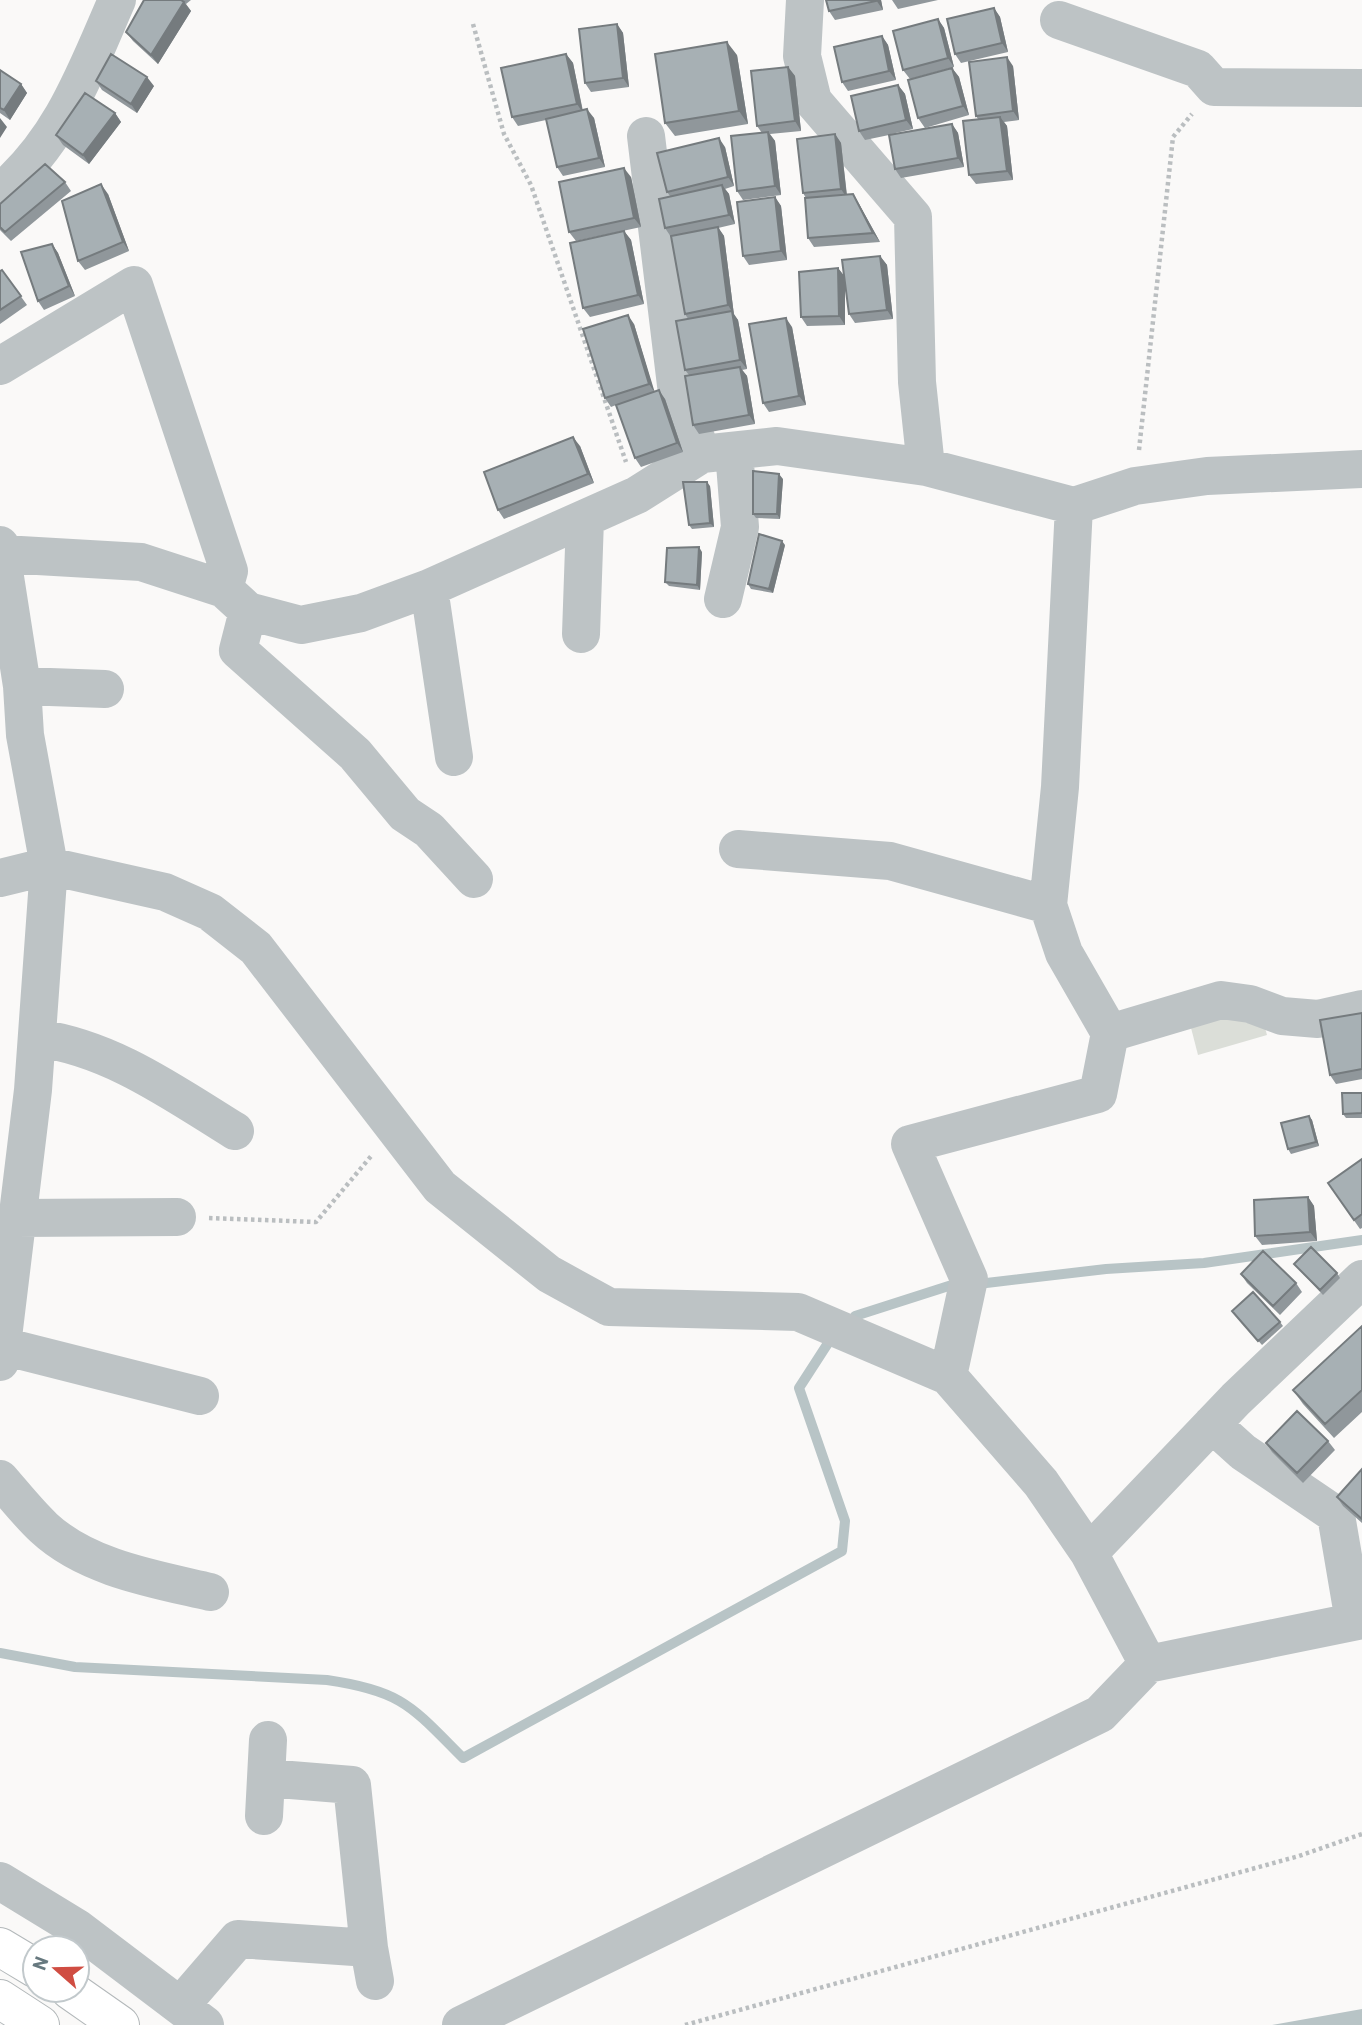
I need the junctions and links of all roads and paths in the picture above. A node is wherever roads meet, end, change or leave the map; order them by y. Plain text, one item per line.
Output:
1 (117, 0) edge
2 (805, 0) edge
3 (1059, 20) dead end
4 (473, 24) dead end
5 (1214, 87) junction
6 (1362, 88) edge
7 (646, 136) dead end
8 (0, 192) edge
9 (0, 366) edge
10 (718, 453) junction
11 (926, 467) junction
12 (1362, 469) edge
13 (1135, 486) junction
14 (637, 495) junction
15 (1074, 506) junction
16 (584, 519) junction
17 (2, 550) edge
18 (429, 588) junction
19 (723, 599) dead end
20 (236, 600) junction
21 (582, 634) dead end
22 (22, 686) junction
23 (105, 689) dead end
24 (454, 757) dead end
25 (738, 849) dead end
26 (49, 866) junction
27 (0, 878) edge
28 (474, 879) dead end
29 (1048, 905) junction
30 (1362, 1009) edge
31 (1110, 1033) junction
32 (37, 1038) junction
33 (16, 1088) edge
34 (394, 1128) junction
35 (235, 1130) dead end
36 (16, 1217) junction
37 (177, 1217) joint
38 (1362, 1279) edge
39 (0, 1357) edge
40 (948, 1376) junction
41 (200, 1396) dead end
42 (1212, 1424) junction
43 (0, 1479) edge
44 (1089, 1553) junction
45 (211, 1592) dead end
46 (1358, 1620) edge
47 (1148, 1664) junction
48 (268, 1740) dead end
49 (266, 1778) junction
50 (264, 1816) dead end
51 (1362, 1835) edge
52 (0, 1881) edge
53 (0, 1947) edge
54 (21, 1960) edge
55 (0, 1999) edge
56 (90, 2004) edge
57 (193, 2015) edge
58 (40, 2025) edge
59 (120, 2025) edge
60 (461, 2025) edge
61 (685, 2025) edge

1 - 8 street
2 - 11 street
3 - 5 street
4 - 14 path
5 - 6 street
5 - 13 path
7 - 10 street
9 - 20 street
10 - 11 street
10 - 14 street
10 - 19 street
11 - 15 street
12 - 13 street
13 - 15 street
14 - 16 street
15 - 29 street
16 - 18 street
16 - 21 street
17 - 20 street
17 - 22 street
18 - 20 street
18 - 24 street
20 - 28 street
22 - 23 street
22 - 26 street
25 - 29 street
26 - 27 street
26 - 32 street
26 - 34 street
29 - 31 street
30 - 31 street
31 - 40 street
32 - 33 street
32 - 35 street
33 - 36 street
34 - 37 path
34 - 40 street
36 - 37 street
36 - 39 street
38 - 42 street
39 - 41 street
40 - 44 street
42 - 44 street
42 - 46 street
43 - 45 street
44 - 47 street
46 - 47 street
47 - 60 street
48 - 49 street
49 - 50 street
49 - 57 street
51 - 61 path
52 - 57 street
53 - 54 highway
55 - 58 highway
56 - 59 highway

